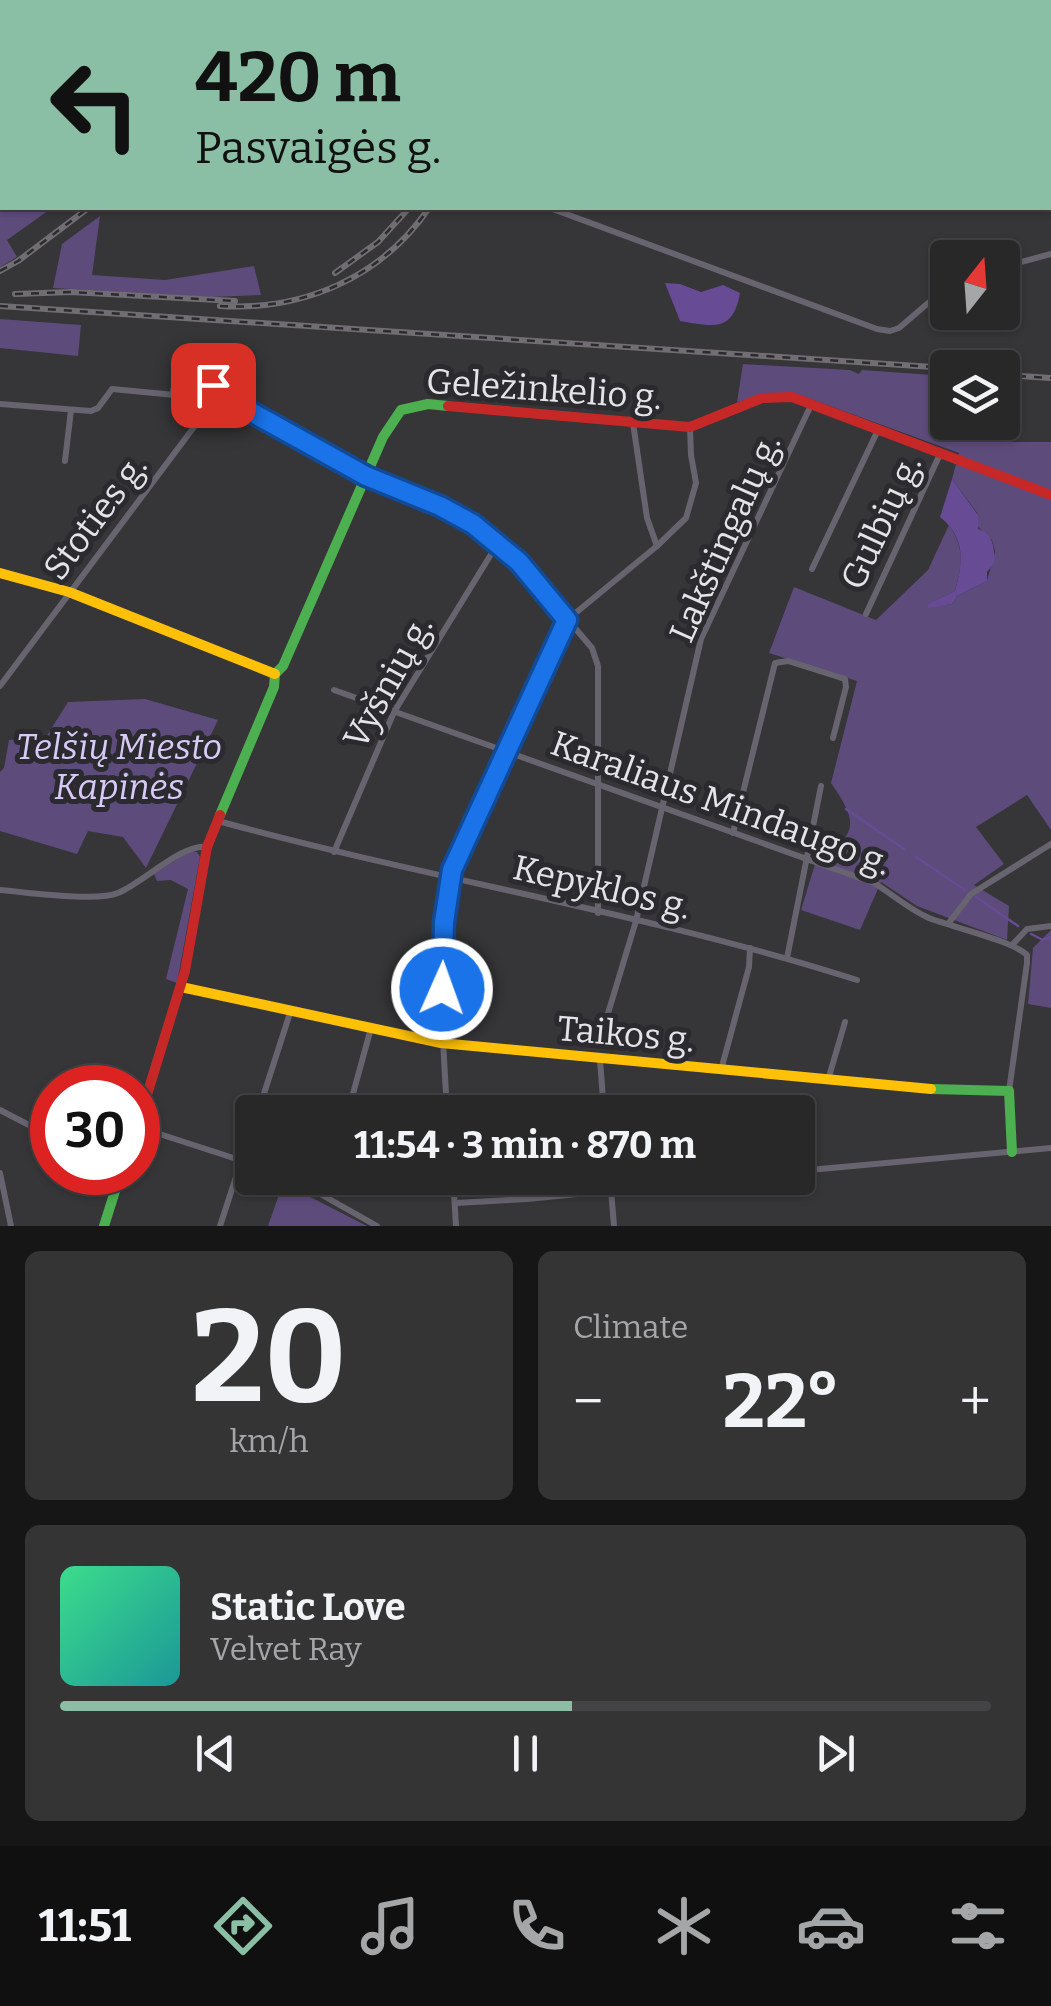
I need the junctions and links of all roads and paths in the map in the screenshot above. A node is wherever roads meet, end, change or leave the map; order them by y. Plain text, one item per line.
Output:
1 (555, 210) edge
2 (1051, 254) edge
3 (1020, 263) edge
4 (930, 302) edge
5 (174, 379) junction
6 (213, 385) junction
7 (159, 391) junction
8 (176, 395) junction
9 (226, 398) junction
10 (812, 402) junction
11 (0, 404) edge
12 (210, 404) junction
13 (192, 406) junction
14 (71, 410) junction
15 (633, 423) junction
16 (195, 427) junction
17 (690, 427) junction
18 (878, 428) junction
19 (941, 452) junction
20 (65, 461) dead end
21 (366, 476) junction
22 (1051, 495) edge
23 (498, 543) junction
24 (657, 546) junction
25 (812, 569) dead end
26 (0, 573) edge
27 (69, 592) junction
28 (866, 614) dead end
29 (567, 620) junction
30 (275, 674) junction
31 (0, 686) edge
32 (334, 690) dead end
33 (394, 712) junction
34 (833, 738) dead end
35 (506, 752) junction
36 (598, 785) junction
37 (821, 786) dead end
38 (661, 808) junction
39 (216, 821) junction
40 (733, 833) junction
41 (1051, 844) edge
42 (208, 847) junction
43 (334, 852) junction
44 (805, 860) junction
45 (451, 878) junction
46 (0, 890) edge
47 (598, 912) junction
48 (636, 921) junction
49 (948, 924) junction
50 (1051, 926) edge
51 (1012, 944) junction
52 (750, 948) junction
53 (787, 958) junction
54 (857, 980) dead end
55 (181, 987) junction
56 (291, 1010) junction
57 (846, 1022) dead end
58 (372, 1028) junction
59 (441, 1043) junction
60 (599, 1043) dead end
61 (600, 1060) junction
62 (157, 1065) edge
63 (721, 1070) junction
64 (828, 1080) junction
65 (1009, 1090) junction
66 (264, 1095) edge
67 (353, 1095) edge
68 (446, 1095) edge
69 (603, 1095) edge
70 (0, 1110) edge
71 (30, 1126) edge
72 (160, 1133) edge
73 (1051, 1148) edge
74 (1012, 1152) junction
75 (235, 1159) edge
76 (815, 1169) edge
77 (0, 1173) edge
78 (235, 1182) edge
79 (114, 1195) edge
80 (322, 1195) edge
81 (454, 1195) edge
82 (527, 1195) edge
83 (575, 1195) edge
84 (611, 1195) edge
85 (527, 1199) junction
86 (455, 1203) junction
87 (12, 1226) edge
88 (104, 1226) edge
89 (220, 1226) edge
90 (377, 1226) edge
91 (456, 1226) edge
92 (614, 1226) edge

1 - 4 street
2 - 3 street
5 - 6 street
5 - 7 street
5 - 8 street
6 - 9 street
6 - 12 street
7 - 8 street
7 - 14 street
8 - 13 street
9 - 12 street
9 - 21 street
10 - 17 street, Geležinkelio g.
10 - 18 street, Geležinkelio g.
10 - 38 street, Lakštingalų g.
11 - 14 street
12 - 13 street
12 - 16 street, Stoties g.
13 - 16 street
14 - 20 street
15 - 17 street, Geležinkelio g.
15 - 21 street, Geležinkelio g.
15 - 24 street
16 - 27 street, Stoties g.
17 - 24 street
18 - 19 street, Geležinkelio g.
18 - 25 street
19 - 22 street, Geležinkelio g.
19 - 28 street, Gulbių g.
21 - 23 street
21 - 30 street
23 - 29 street
23 - 33 street, Vyšnių g.
24 - 29 street
26 - 27 street
27 - 30 street
27 - 31 street, Stoties g.
29 - 35 street
29 - 36 street
30 - 39 street
32 - 33 street, Karaliaus Mindaugo g.
33 - 35 street, Karaliaus Mindaugo g.
33 - 43 street, Vyšnių g.
34 - 40 street
35 - 36 street, Karaliaus Mindaugo g.
35 - 45 street
36 - 38 street, Karaliaus Mindaugo g.
36 - 47 street
37 - 44 street
38 - 40 street, Karaliaus Mindaugo g.
38 - 48 street, Lakštingalų g.
39 - 42 street
39 - 43 street, Kepyklos g.
40 - 44 street, Karaliaus Mindaugo g.
41 - 49 street
42 - 46 street
42 - 55 street
43 - 45 street, Kepyklos g.
44 - 49 street, Karaliaus Mindaugo g.
44 - 53 street
45 - 47 street, Kepyklos g.
45 - 59 street
47 - 48 street, Kepyklos g.
48 - 52 street, Kepyklos g.
48 - 60 street, Lakštingalų g.
49 - 51 street, Karaliaus Mindaugo g.
50 - 51 street
51 - 65 street, Karaliaus Mindaugo g.
52 - 53 street, Kepyklos g.
52 - 63 street
53 - 54 street, Kepyklos g.
55 - 56 street, Taikos g.
55 - 62 street
56 - 58 street, Taikos g.
56 - 66 street
57 - 64 street
58 - 59 street, Taikos g.
58 - 67 street
59 - 61 street, Taikos g.
59 - 68 street
61 - 63 street, Taikos g.
61 - 69 street
63 - 64 street, Taikos g.
64 - 65 street, Taikos g.
65 - 74 street
70 - 71 street
72 - 75 street
73 - 74 street
74 - 76 street
77 - 87 street
78 - 89 street
79 - 88 street
80 - 90 street
81 - 86 street
82 - 85 street
83 - 85 street
84 - 92 street
85 - 86 street
86 - 91 street

